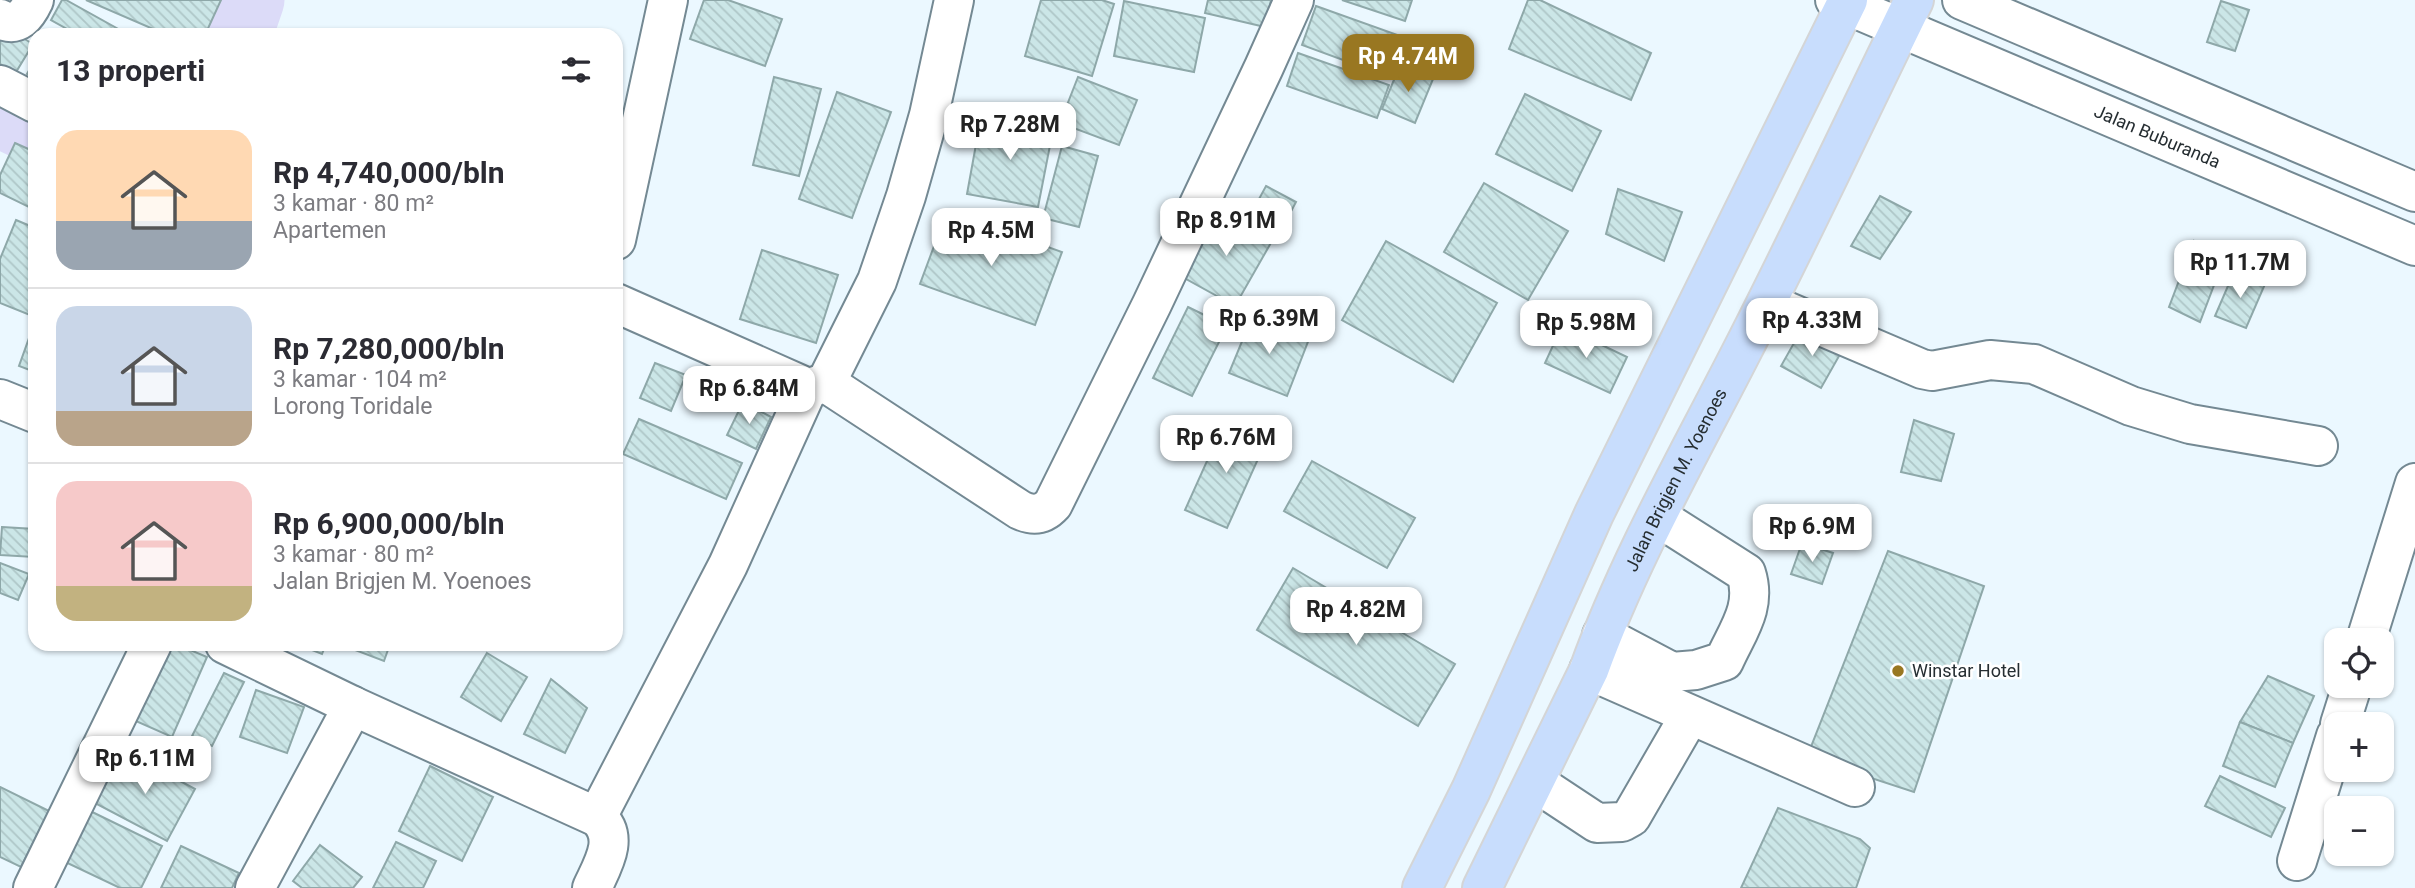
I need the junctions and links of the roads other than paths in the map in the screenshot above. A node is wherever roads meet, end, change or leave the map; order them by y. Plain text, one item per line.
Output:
1 (34, 0) edge
2 (668, 0) edge
3 (954, 0) edge
4 (1294, 0) edge
5 (1962, 0) edge
6 (1843, 2) edge
7 (1907, 14) edge
8 (0, 19) edge
9 (0, 85) edge
10 (28, 99) edge
11 (2415, 192) edge
12 (623, 208) edge
13 (2415, 246) edge
14 (1767, 303) junction
15 (623, 306) edge
16 (817, 385) junction
17 (0, 399) edge
18 (28, 410) edge
19 (2318, 446) dead end
20 (2415, 484) edge
21 (1658, 517) junction
22 (2370, 628) edge
23 (149, 651) edge
24 (239, 651) edge
25 (1595, 652) junction
26 (353, 706) junction
27 (1690, 715) junction
28 (2324, 774) edge
29 (1535, 782) junction
30 (1855, 787) dead end
31 (597, 817) junction
32 (2297, 861) dead end
33 (1487, 887) edge
34 (33, 888) edge
35 (255, 888) edge
36 (592, 888) edge
37 (1422, 888) edge

1 - 8 street
2 - 12 street
3 - 16 street
4 - 16 street
5 - 11 street
6 - 7 street, Jalan Buburanda
6 - 37 main road
7 - 13 street, Jalan Buburanda
7 - 14 main road, Jalan Brigjen M. Yoenoes
9 - 10 street
14 - 19 street
14 - 21 main road, Jalan Brigjen M. Yoenoes
15 - 16 street
16 - 31 street
17 - 18 street
20 - 22 street
21 - 25 main road, Jalan Brigjen M. Yoenoes
21 - 25 street
23 - 34 street
24 - 26 street
25 - 27 street
25 - 29 main road, Jalan Brigjen M. Yoenoes
26 - 31 street
26 - 35 street
27 - 29 street
27 - 30 street
28 - 32 street
29 - 33 main road, Jalan Brigjen M. Yoenoes
31 - 36 street

